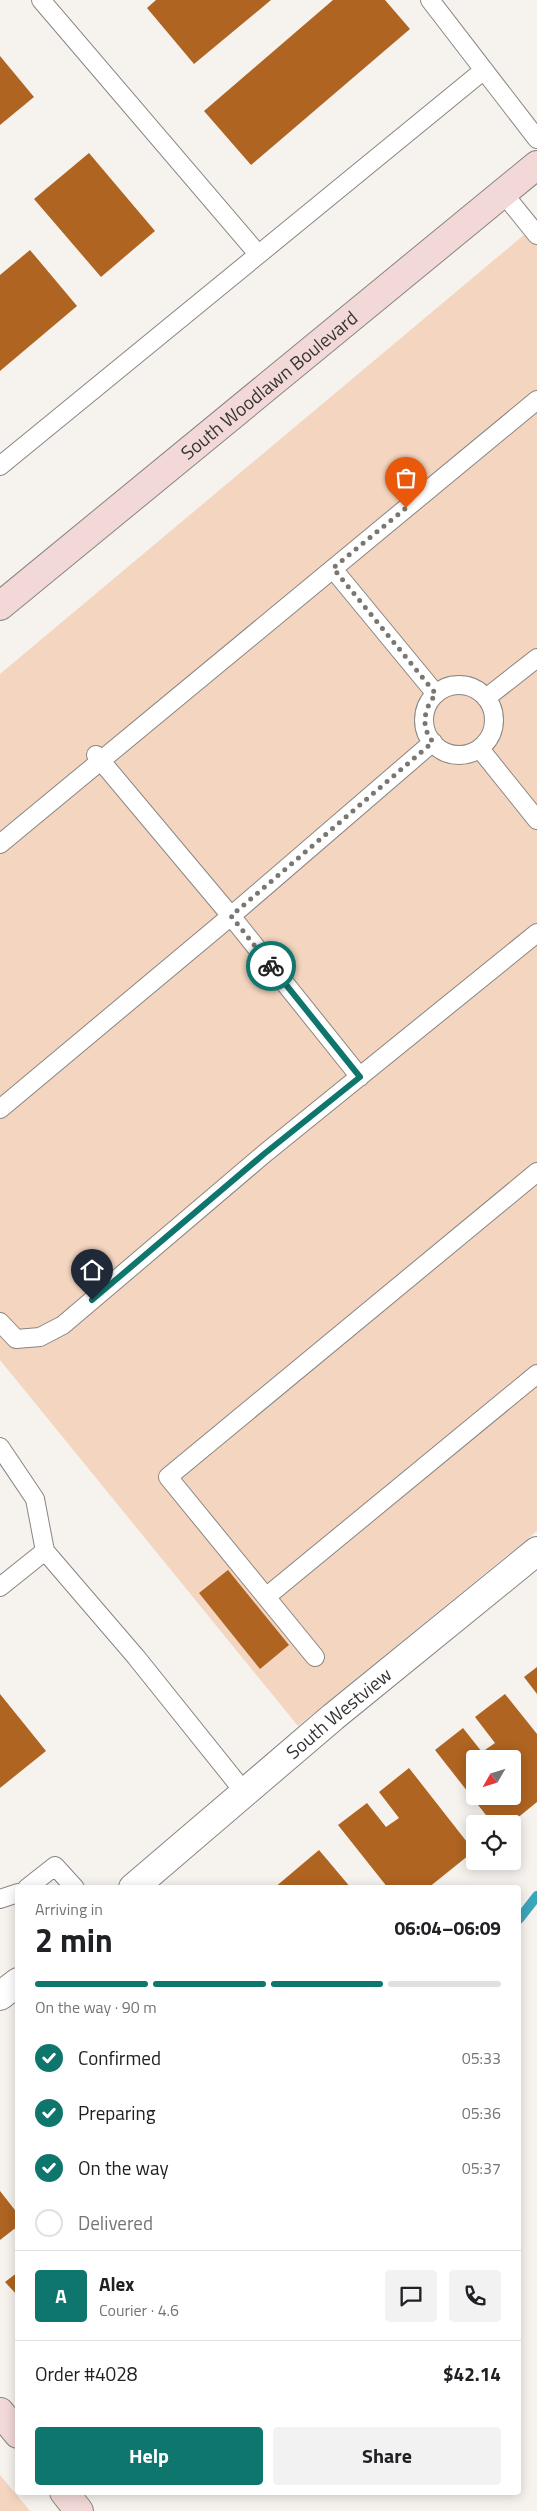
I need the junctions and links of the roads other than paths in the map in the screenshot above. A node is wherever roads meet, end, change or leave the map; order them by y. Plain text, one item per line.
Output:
1 (41, 0) edge
2 (430, 0) edge
3 (484, 70) junction
4 (537, 138) edge
5 (537, 165) edge
6 (503, 193) junction
7 (537, 235) edge
8 (258, 254) junction
9 (537, 400) edge
10 (0, 466) edge
11 (333, 568) junction
12 (0, 606) edge
13 (537, 658) edge
14 (436, 694) junction
15 (486, 698) junction
16 (433, 742) junction
17 (480, 749) junction
18 (99, 757) junction
19 (537, 820) edge
20 (0, 844) edge
21 (231, 916) junction
22 (537, 933) edge
23 (360, 1077) junction
24 (0, 1109) edge
25 (537, 1172) edge
26 (0, 1322) edge
27 (537, 1374) edge
28 (0, 1447) edge
29 (45, 1551) junction
30 (537, 1551) edge
31 (0, 1587) edge
32 (266, 1597) junction
33 (315, 1657) dead end
34 (245, 1793) junction
35 (138, 1883) edge
36 (31, 1885) edge
37 (72, 1885) edge
38 (15, 1894) edge
39 (0, 1899) edge
40 (15, 1984) edge
41 (0, 1996) edge
42 (0, 2412) edge
43 (15, 2430) edge
44 (66, 2495) edge
45 (79, 2511) edge

1 - 8 lane
2 - 3 lane
3 - 4 lane
3 - 8 lane
5 - 6 street, South Woodlawn Boulevard
6 - 7 lane
6 - 12 street, South Woodlawn Boulevard
8 - 10 lane
9 - 11 lane
11 - 14 lane
11 - 18 lane
13 - 15 lane
14 - 15 lane
14 - 16 lane
15 - 17 lane
16 - 17 lane
16 - 21 lane
17 - 19 lane
18 - 20 lane
18 - 21 lane
21 - 23 lane
21 - 24 lane
22 - 23 lane
23 - 26 lane
25 - 32 lane
27 - 32 lane
28 - 29 lane
29 - 31 lane
29 - 34 lane
30 - 34 street, South Westview
32 - 33 lane
34 - 35 street, South Westview
36 - 37 lane
38 - 39 lane
40 - 41 street
42 - 43 street
44 - 45 street

